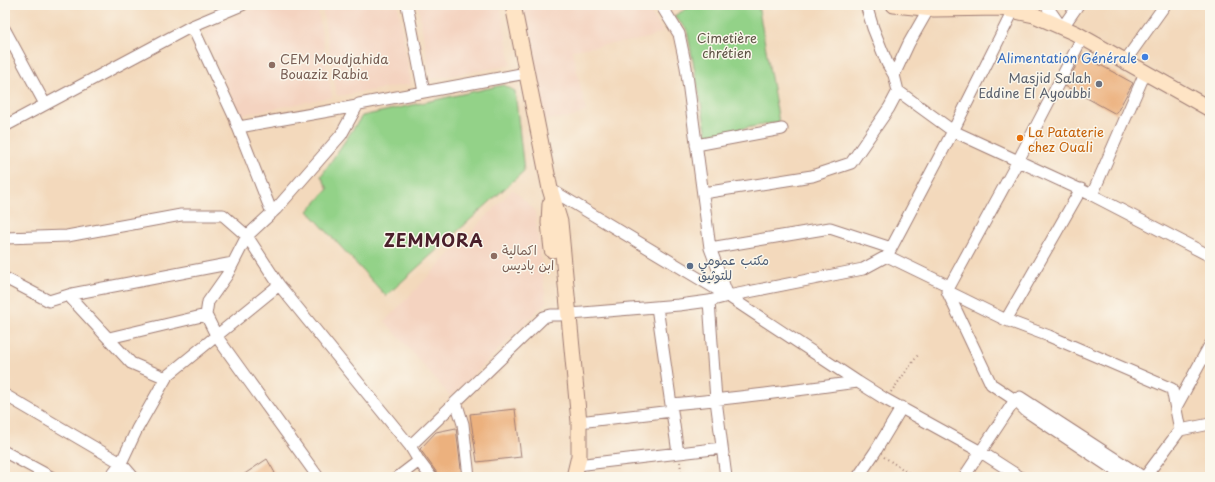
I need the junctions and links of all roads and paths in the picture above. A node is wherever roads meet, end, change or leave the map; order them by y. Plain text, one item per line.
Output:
1 (242, 5) edge
2 (407, 5) edge
3 (513, 5) edge
4 (661, 5) edge
5 (866, 5) edge
6 (894, 5) edge
7 (1046, 5) edge
8 (1078, 5) edge
9 (1165, 5) edge
10 (930, 8) junction
11 (1013, 11) junction
12 (192, 26) junction
13 (1062, 28) junction
14 (5, 30) edge
15 (1082, 38) junction
16 (1125, 62) junction
17 (526, 73) junction
18 (1145, 73) junction
19 (894, 75) junction
20 (898, 91) junction
21 (424, 92) junction
22 (45, 104) junction
23 (357, 106) junction
24 (1210, 109) edge
25 (236, 122) junction
26 (5, 126) edge
27 (782, 129) dead end
28 (953, 131) junction
29 (696, 145) junction
30 (1018, 160) junction
31 (550, 189) junction
32 (1081, 189) junction
33 (703, 193) junction
34 (1092, 195) junction
35 (272, 213) junction
36 (247, 236) junction
37 (5, 238) edge
38 (710, 248) junction
39 (889, 252) junction
40 (1210, 256) edge
41 (233, 262) junction
42 (5, 278) edge
43 (279, 285) junction
44 (948, 288) junction
45 (69, 296) junction
46 (728, 296) junction
47 (708, 301) junction
48 (656, 307) junction
49 (206, 315) junction
50 (564, 315) junction
51 (1006, 320) junction
52 (217, 336) junction
53 (109, 338) junction
54 (1210, 345) edge
55 (918, 356) dead end
56 (166, 378) junction
57 (858, 382) junction
58 (5, 395) edge
59 (886, 399) junction
60 (716, 400) junction
61 (1014, 400) junction
62 (456, 402) junction
63 (671, 407) junction
64 (902, 407) junction
65 (1176, 407) junction
66 (579, 422) junction
67 (1210, 424) edge
68 (1180, 430) junction
69 (410, 446) junction
70 (722, 448) junction
71 (5, 452) edge
72 (875, 452) junction
73 (981, 452) junction
74 (678, 453) junction
75 (419, 461) junction
76 (121, 463) junction
77 (575, 474) edge
78 (51, 477) edge
79 (110, 477) edge
80 (133, 477) edge
81 (318, 477) edge
82 (398, 477) edge
83 (431, 477) edge
84 (468, 477) edge
85 (564, 477) edge
86 (682, 477) edge
87 (726, 477) edge
88 (858, 477) edge
89 (915, 477) edge
90 (964, 477) edge
91 (1020, 477) edge
92 (1125, 477) edge
93 (1144, 477) edge

1 - 12 street
2 - 21 street
3 - 17 main road
4 - 29 street
5 - 19 street
6 - 10 main road
7 - 13 street
8 - 13 street
9 - 16 street
10 - 11 main road
10 - 19 street
11 - 13 main road
11 - 28 street
12 - 22 street
12 - 25 street
13 - 15 main road
14 - 22 street
15 - 16 main road
15 - 30 street
16 - 18 main road
17 - 21 street
17 - 31 main road
18 - 24 main road
18 - 34 street
19 - 20 street
20 - 28 street
20 - 33 street
21 - 23 street
22 - 26 street
23 - 25 street
23 - 35 street
25 - 35 street
27 - 29 street
28 - 30 street
28 - 39 street
29 - 33 street
30 - 32 street
30 - 44 street
31 - 46 street
31 - 50 main road
32 - 34 street
32 - 51 street
33 - 38 street
34 - 40 street
35 - 36 street
36 - 37 street
36 - 41 street
36 - 43 street
38 - 39 street
38 - 46 street
39 - 44 street
39 - 46 street
41 - 45 street
41 - 49 street
42 - 45 street
43 - 52 street
43 - 69 street
44 - 51 street
44 - 61 street
45 - 53 street
46 - 47 street
46 - 57 street
47 - 48 street
47 - 60 street
48 - 50 street
48 - 63 street
49 - 52 street
49 - 53 street
50 - 62 street
50 - 66 main road
50 - 85 main road
51 - 65 street
52 - 56 street
52 - 81 street
53 - 56 street
54 - 65 street
55 - 59 path
56 - 76 street
57 - 59 street
57 - 60 street
58 - 76 street
59 - 64 street
60 - 63 street
60 - 70 street
61 - 73 street
61 - 92 street
61 - 93 street
62 - 69 street
62 - 84 street
63 - 66 street
63 - 74 street
64 - 72 street
64 - 73 street
65 - 68 street
66 - 77 main road
67 - 68 street
68 - 93 street
69 - 75 street
70 - 74 street
70 - 87 street
71 - 78 street
72 - 88 street
72 - 89 path
73 - 90 street
73 - 91 street
74 - 77 street
74 - 86 path
75 - 82 street
75 - 83 street
76 - 79 street
76 - 80 street

